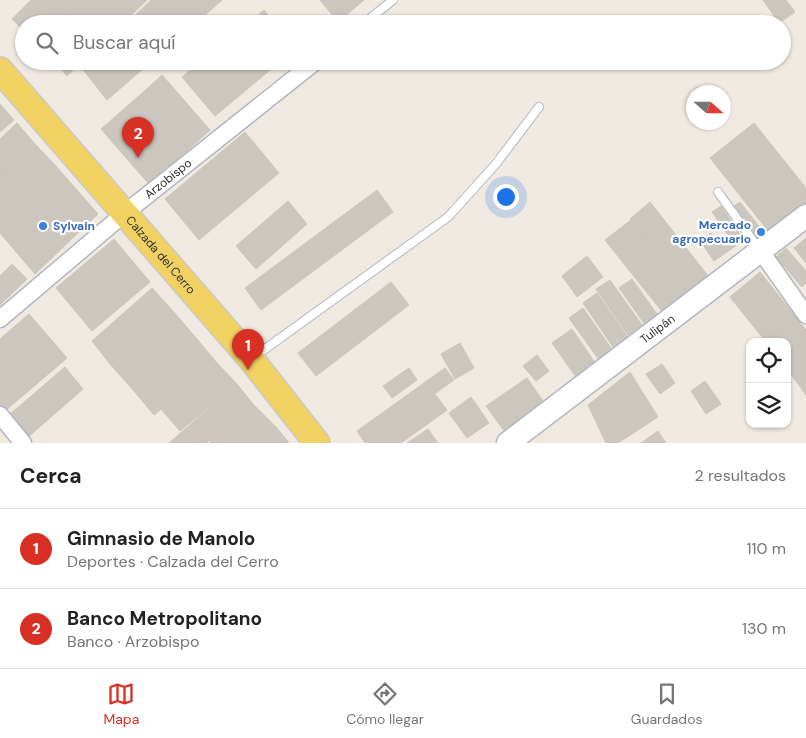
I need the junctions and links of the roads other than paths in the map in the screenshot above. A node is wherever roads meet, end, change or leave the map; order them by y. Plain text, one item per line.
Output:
1 (393, 0) edge
2 (374, 15) edge
3 (0, 70) edge
4 (305, 70) edge
5 (540, 107) dead end
6 (718, 192) dead end
7 (125, 213) junction
8 (806, 216) edge
9 (760, 250) junction
10 (806, 315) edge
11 (0, 319) edge
12 (251, 359) junction
13 (0, 415) edge
14 (24, 443) edge
15 (317, 443) edge
16 (508, 443) edge

1 - 2 lane
3 - 7 main road, Calzada del Cerro
4 - 7 street, Arzobispo
5 - 12 lane
6 - 9 lane
7 - 11 street, Arzobispo
7 - 12 main road, Calzada del Cerro
8 - 9 street, Tulipán
9 - 10 street
9 - 16 street, Tulipán
12 - 15 main road, Calzada del Cerro
13 - 14 street

